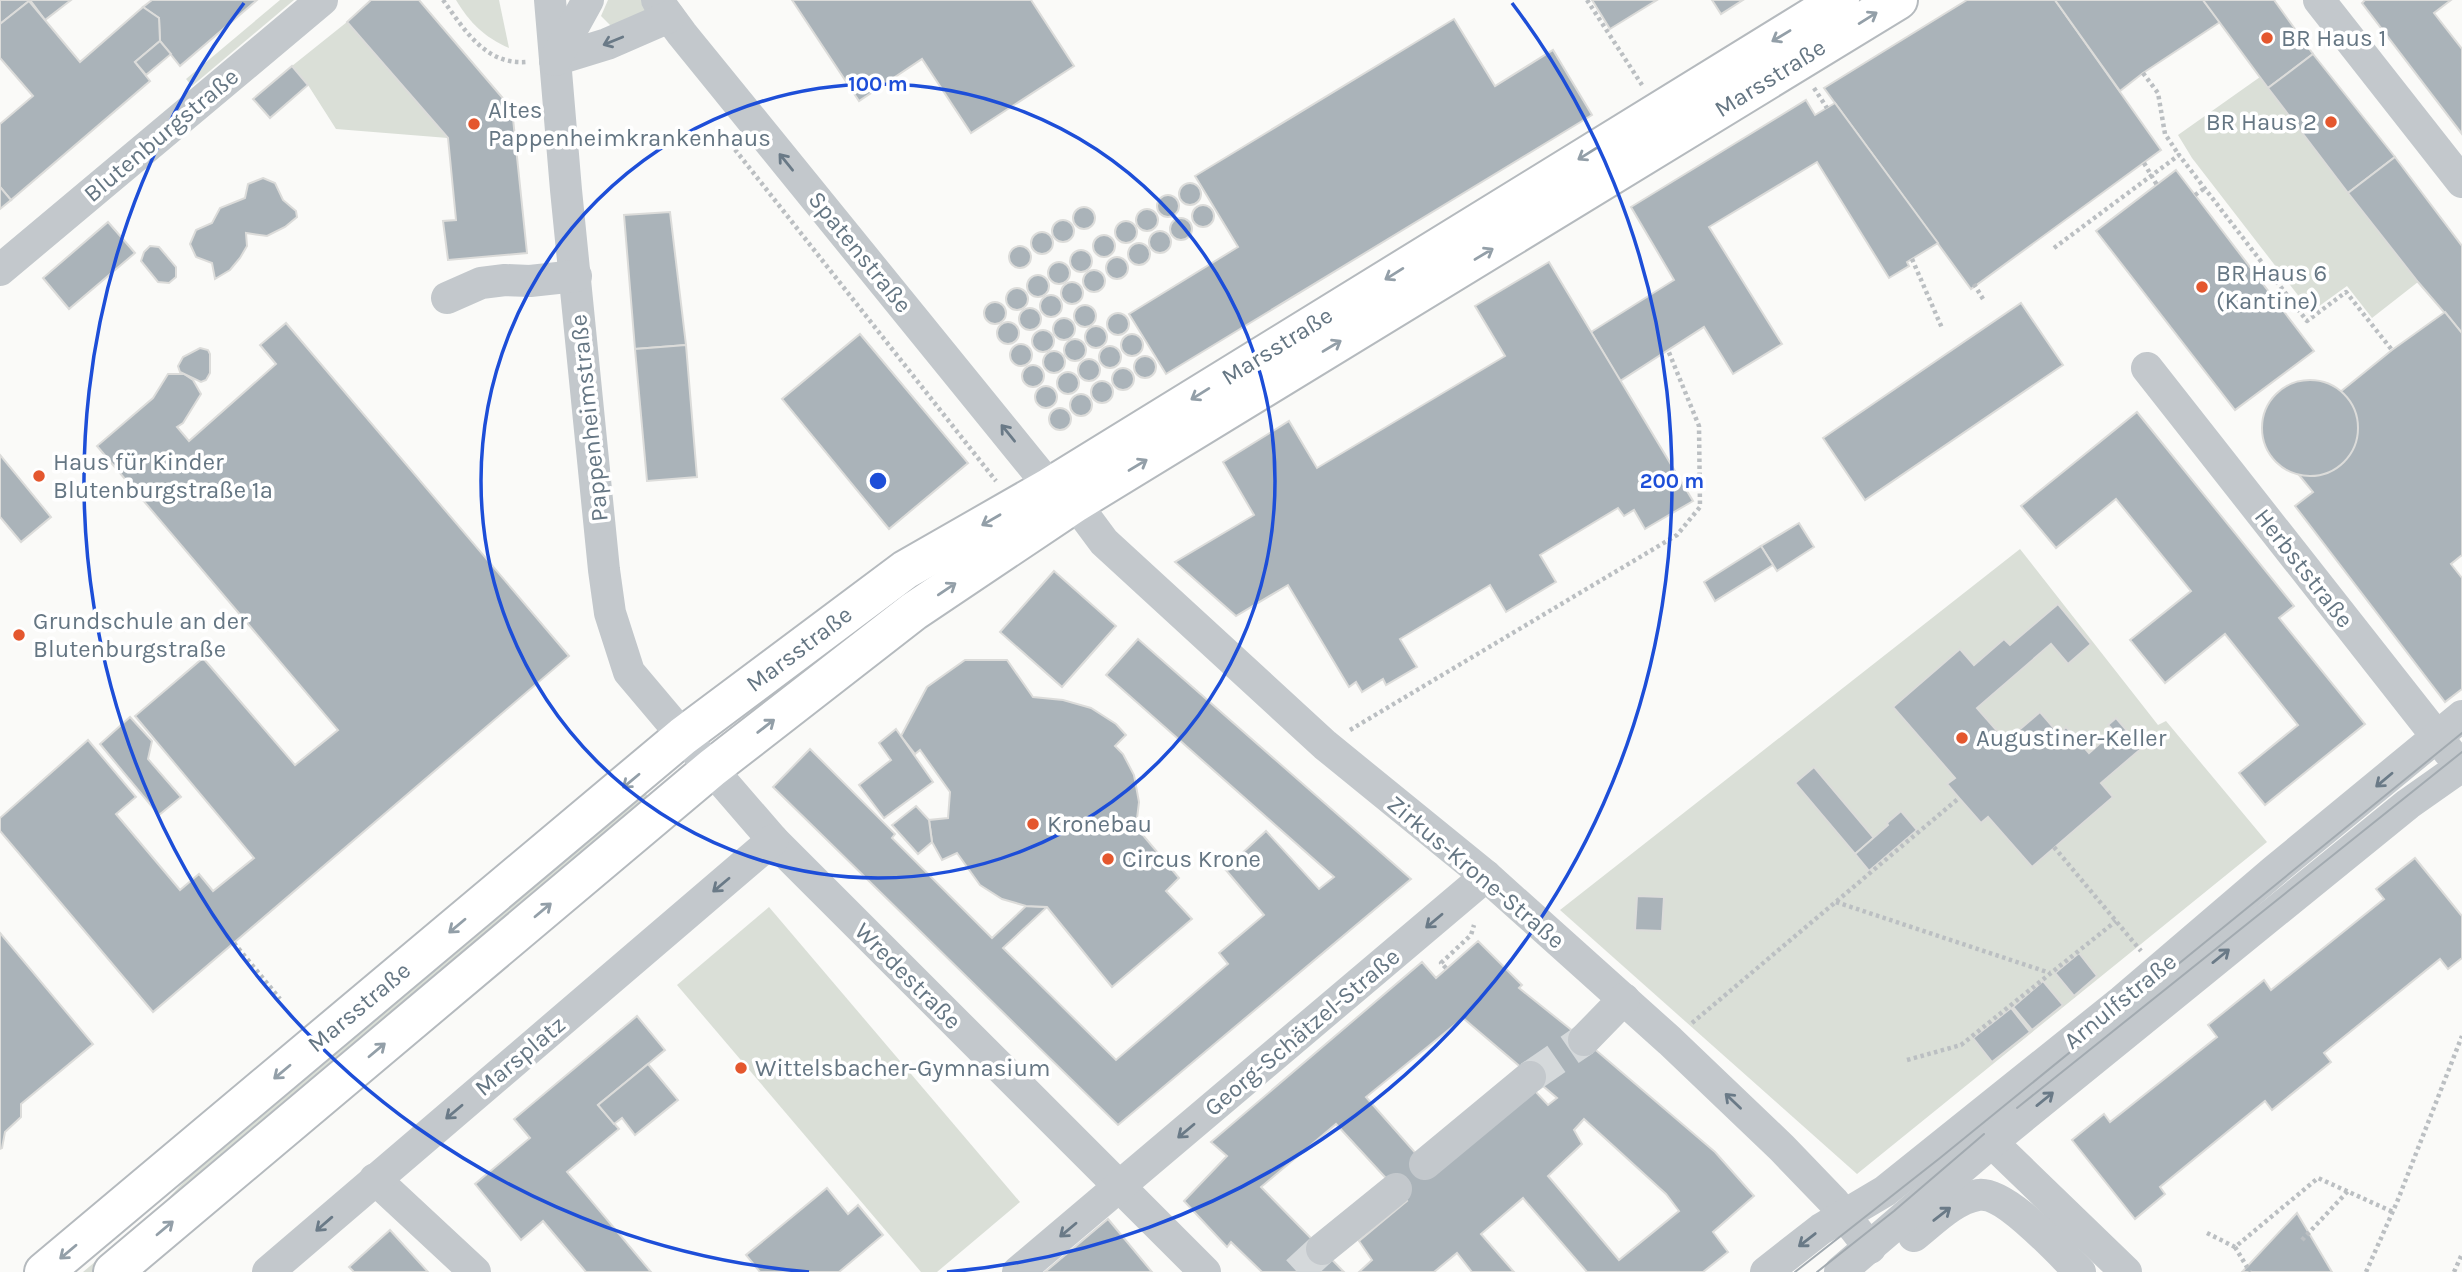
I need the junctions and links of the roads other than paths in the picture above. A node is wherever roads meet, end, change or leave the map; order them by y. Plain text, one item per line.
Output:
1 (322, 0) edge
2 (550, 0) edge
3 (588, 0) edge
4 (1840, 0) edge
5 (1898, 0) edge
6 (2322, 4) edge
7 (663, 9) edge
8 (555, 60) junction
9 (1642, 133) junction
10 (2462, 182) edge
11 (0, 270) edge
12 (576, 276) junction
13 (447, 298) dead end
14 (2147, 368) dead end
15 (1063, 495) junction
16 (2462, 716) edge
17 (683, 736) junction
18 (2437, 736) junction
19 (2461, 766) edge
20 (723, 781) junction
21 (772, 840) junction
22 (1486, 876) junction
23 (1624, 999) junction
24 (1584, 1040) tunnel mouth
25 (1530, 1077) tunnel mouth
26 (1981, 1132) junction
27 (1425, 1164) dead end
28 (375, 1179) junction
29 (1119, 1188) junction
30 (1396, 1189) dead end
31 (1845, 1216) junction
32 (1870, 1248) junction
33 (1322, 1249) tunnel mouth
34 (44, 1272) edge
35 (113, 1272) edge
36 (268, 1272) edge
37 (475, 1272) edge
38 (1018, 1272) edge
39 (1205, 1272) edge
40 (1766, 1272) edge
41 (1841, 1272) edge
42 (2080, 1272) edge
43 (2126, 1272) edge

1 - 11 street, Blutenburgstraße
2 - 8 street, Pappenheimstraße
3 - 8 street
4 -> 9 main road, Marsstraße
9 -> 5 main road, Marsstraße
6 - 10 street
7 -> 8 street, Spatenstraße
15 -> 7 street, Spatenstraße
8 - 12 street, Pappenheimstraße
9 - 15 main road, Marsstraße
12 - 13 street
12 - 17 street, Pappenheimstraße
14 - 18 street, Herbststraße
15 -> 17 main road, Marsstraße
20 -> 15 main road, Marsstraße
15 - 22 street, Zirkus-Krone-Straße
16 - 18 street, Arnulfstraße
17 - 20 street, Pappenheimstraße
17 -> 34 main road, Marsstraße
18 - 19 street, Herbststraße
18 -> 26 street, Arnulfstraße
26 -> 19 street, Arnulfstraße
20 - 21 street, Wredestraße
35 -> 20 main road, Marsstraße
21 -> 28 street, Marsplatz
21 - 29 street, Wredestraße
22 - 23 street, Zirkus-Krone-Straße
22 -> 29 street, Georg-Schätzel-Straße
23 - 24 street
31 -> 23 street, Zirkus-Krone-Straße
25 - 27 street
26 - 31 street, Arnulfstraße
26 - 32 street, Arnulfstraße
26 - 43 street
28 -> 36 street, Marsplatz
28 - 37 street
29 -> 38 street, Georg-Schätzel-Straße
29 - 39 street, Wredestraße
30 - 33 street
31 - 32 street, Zirkus-Krone-Straße
31 -> 40 street, Arnulfstraße
32 - 41 street, Arnulfstraße
41 -> 42 street

